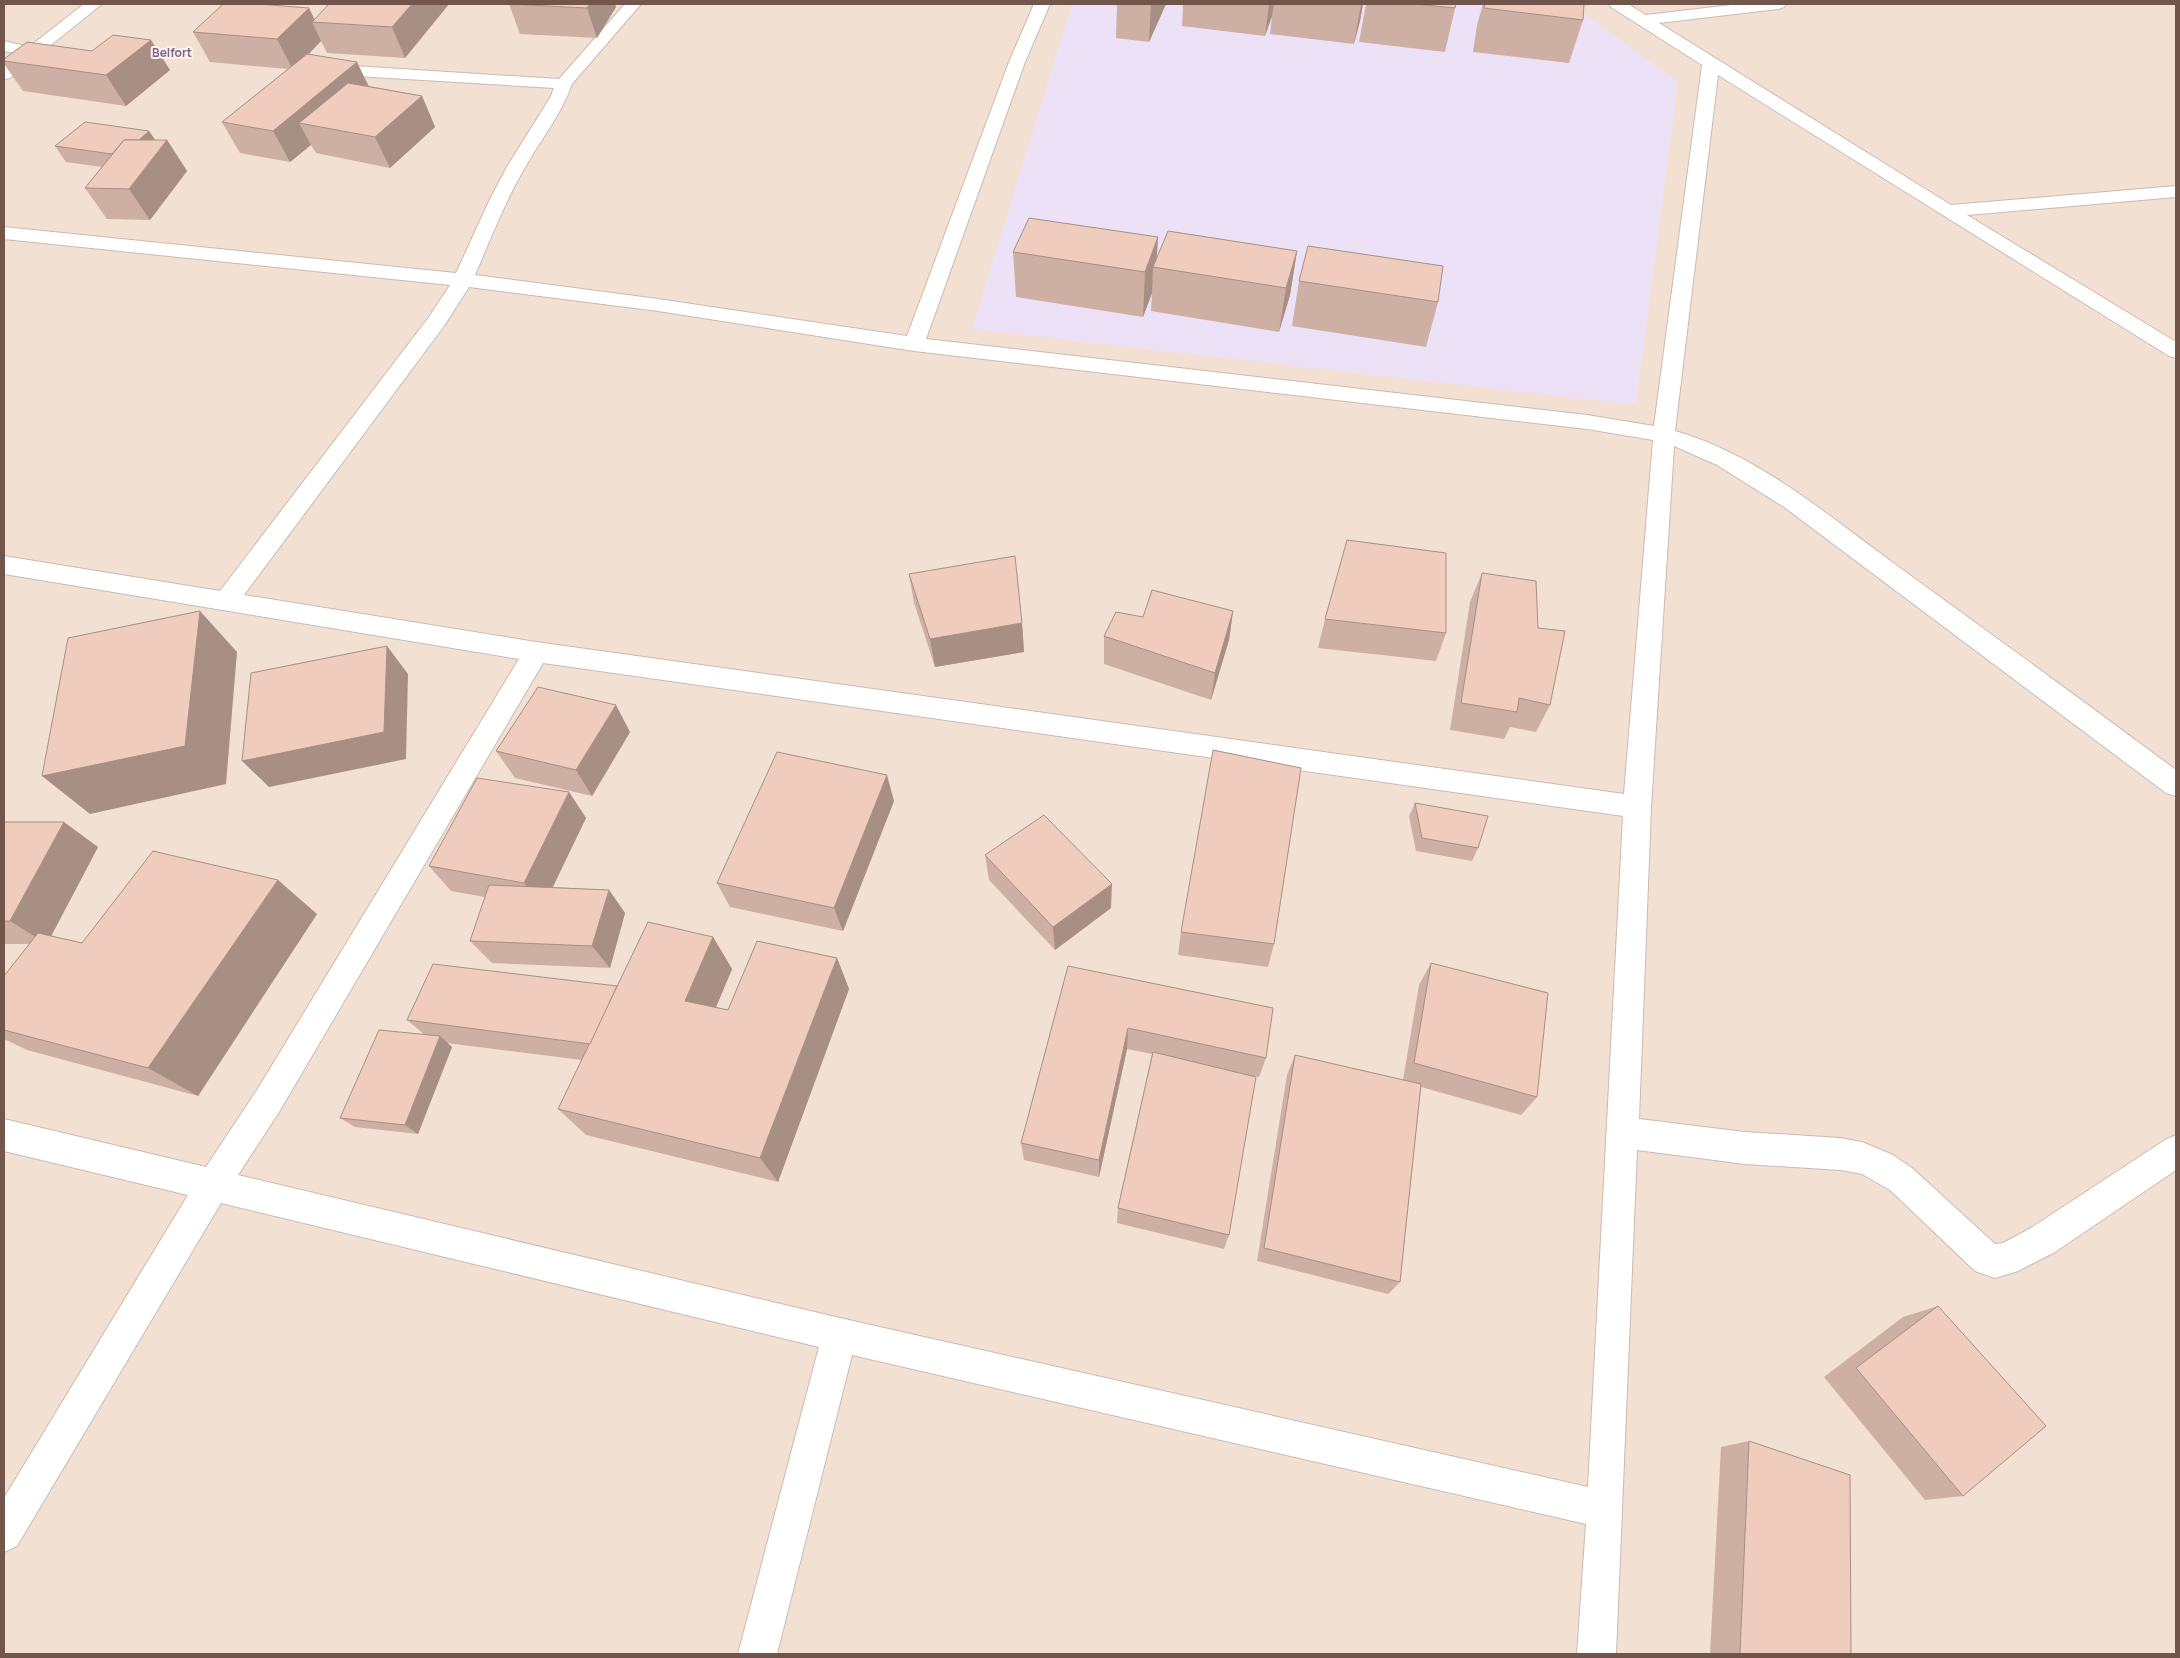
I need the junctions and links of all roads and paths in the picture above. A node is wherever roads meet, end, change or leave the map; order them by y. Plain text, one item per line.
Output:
1 (94, 4) edge
2 (633, 4) edge
3 (1042, 4) edge
4 (1617, 4) edge
5 (1778, 4) edge
6 (1645, 20) junction
7 (4, 46) edge
8 (31, 52) junction
9 (1711, 63) junction
10 (316, 69) edge
11 (4, 74) edge
12 (564, 84) junction
13 (2176, 191) edge
14 (1947, 211) junction
15 (4, 232) edge
16 (463, 280) junction
17 (914, 344) junction
18 (2176, 351) edge
19 (1664, 434) junction
20 (4, 565) edge
21 (225, 602) junction
22 (536, 652) junction
23 (2176, 785) edge
24 (1637, 807) junction
25 (1622, 1132) junction
26 (4, 1134) edge
27 (2176, 1151) edge
28 (213, 1185) junction
29 (840, 1335) junction
30 (1605, 1510) junction
31 (4, 1533) edge
32 (757, 1654) edge
33 (1597, 1654) edge

1 - 8 street
2 - 12 street
3 - 17 street
4 - 6 street
5 - 6 street
6 - 9 street
7 - 8 street
8 - 11 street
9 - 14 street
9 - 19 street
10 - 12 street
12 - 16 street
13 - 14 street
14 - 18 street
15 - 16 street
16 - 17 street
16 - 21 street
17 - 19 street
19 - 23 street
19 - 24 street
20 - 21 street
21 - 22 street
22 - 24 street
22 - 28 street
24 - 25 street
25 - 27 street
25 - 30 street
26 - 28 street
28 - 29 street
28 - 31 street
29 - 30 street
29 - 32 street
30 - 33 street

